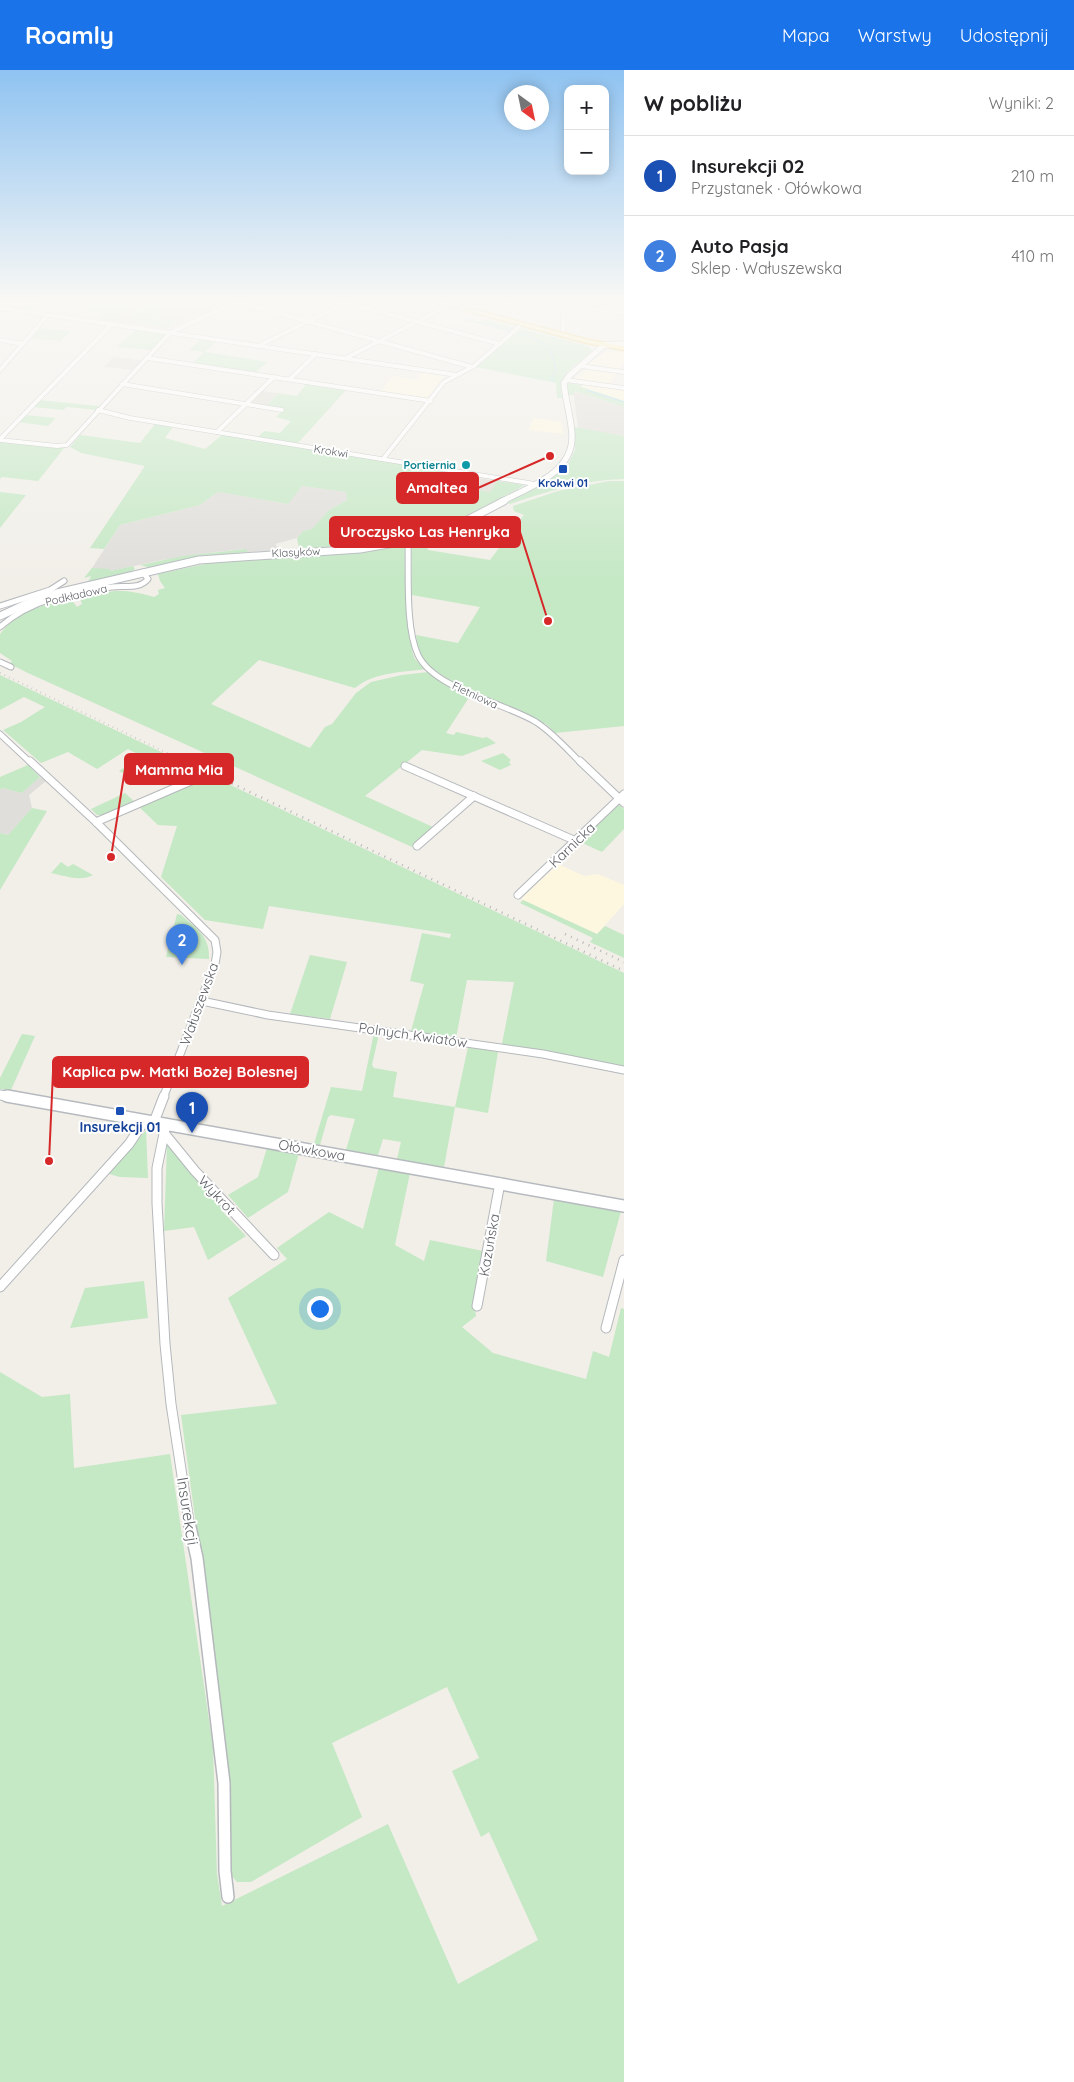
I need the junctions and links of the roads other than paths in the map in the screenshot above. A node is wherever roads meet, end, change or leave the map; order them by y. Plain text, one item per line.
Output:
1 (45, 393) edge
2 (114, 393) edge
3 (177, 393) edge
4 (258, 393) edge
5 (377, 393) edge
6 (437, 393) edge
7 (565, 393) edge
8 (431, 401) junction
9 (246, 404) junction
10 (98, 410) junction
11 (282, 410) dead end
12 (217, 432) junction
13 (0, 440) edge
14 (383, 459) junction
15 (535, 484) junction
16 (408, 541) junction
17 (143, 572) junction
18 (64, 581) dead end
19 (0, 606) edge
20 (0, 616) edge
21 (0, 627) edge
22 (0, 662) edge
23 (11, 667) dead end
24 (0, 734) edge
25 (405, 766) dead end
26 (198, 778) dead end
27 (624, 794) edge
28 (474, 796) junction
29 (621, 801) edge
30 (96, 822) junction
31 (576, 841) junction
32 (417, 846) dead end
33 (518, 895) dead end
34 (202, 1001) junction
35 (624, 1070) edge
36 (0, 1095) edge
37 (150, 1121) junction
38 (165, 1129) junction
39 (500, 1183) junction
40 (624, 1206) edge
41 (274, 1255) dead end
42 (624, 1260) edge
43 (0, 1287) edge
44 (478, 1306) dead end
45 (606, 1328) dead end
46 (228, 1897) dead end

1 - 13 street
2 - 10 street
3 - 9 street
4 - 9 street
5 - 8 street
6 - 8 street
7 - 15 street, Klasyków
8 - 14 street
9 - 11 street
9 - 12 street
10 - 12 street, Krokwi
10 - 13 street
12 - 14 street, Krokwi
14 - 15 street, Krokwi
15 - 16 street, Klasyków
16 - 17 street, Klasyków
16 - 29 street, Fletniowa
17 - 20 street, Klasyków
17 - 21 street, Podkładowa
18 - 19 street
22 - 23 street
24 - 30 street, Wałuszewska
25 - 28 street
26 - 30 street
27 - 29 street, Karnicka
28 - 31 street
28 - 32 street
29 - 31 street, Karnicka
30 - 34 street, Wałuszewska
31 - 33 street, Karnicka
34 - 35 street, Polnych Kwiatów
34 - 37 street, Wałuszewska
36 - 37 street, Ołówkowa
37 - 38 street, Ołówkowa
37 - 43 street, Wałuszewska
38 - 39 street, Ołówkowa
38 - 41 street, Wykrot
38 - 46 street, Insurekcji
39 - 40 street, Ołówkowa
39 - 44 street, Kazuńska
42 - 45 street

